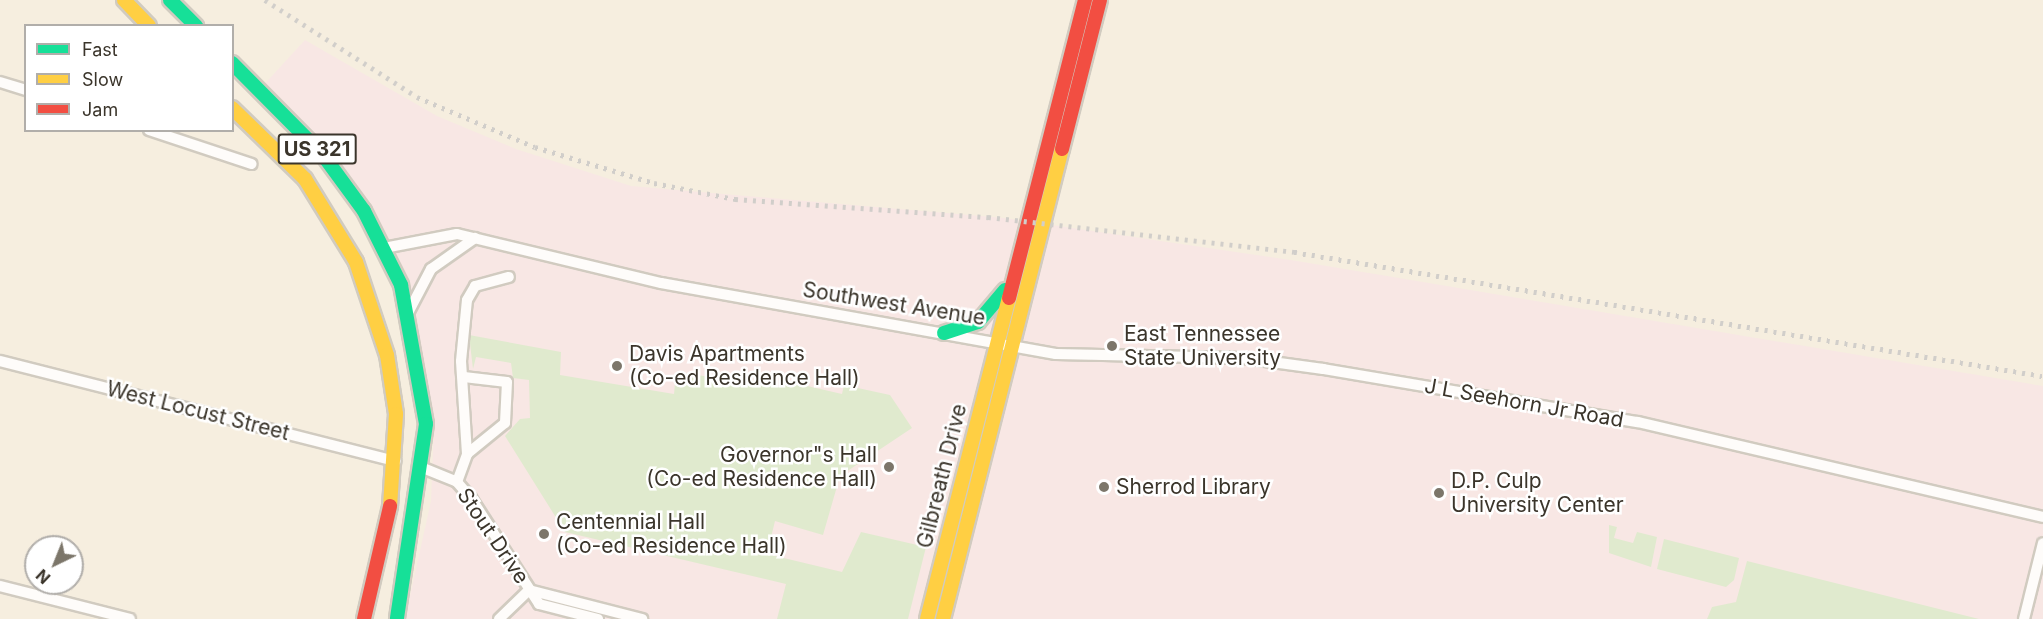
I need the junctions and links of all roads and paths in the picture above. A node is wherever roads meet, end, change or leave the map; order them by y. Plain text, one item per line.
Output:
1 (124, 0) edge
2 (170, 0) edge
3 (1085, 0) edge
4 (1100, 0) edge
5 (147, 24) edge
6 (194, 24) edge
7 (234, 65) edge
8 (0, 82) edge
9 (24, 89) edge
10 (234, 110) edge
11 (155, 132) edge
12 (252, 164) dead end
13 (475, 238) junction
14 (384, 248) junction
15 (356, 262) junction
16 (509, 277) dead end
17 (1012, 280) junction
18 (408, 313) junction
19 (944, 333) junction
20 (998, 342) junction
21 (1012, 345) junction
22 (0, 361) edge
23 (464, 376) junction
24 (467, 454) junction
25 (396, 461) junction
26 (423, 468) junction
27 (458, 482) junction
28 (2043, 517) edge
29 (2043, 543) edge
30 (0, 586) edge
31 (529, 590) junction
32 (130, 619) edge
33 (364, 619) edge
34 (397, 619) edge
35 (499, 619) edge
36 (598, 619) edge
37 (642, 619) edge
38 (927, 619) edge
39 (942, 619) edge
40 (2024, 619) edge

1 - 5 main road
2 - 6 main road
3 - 17 main road, Southwest Avenue
4 - 21 main road
7 - 14 main road, US 321
8 - 9 street
10 - 15 main road, US 321
11 - 12 street
13 - 14 street, Southwest Avenue
13 - 18 street
13 - 19 street, Southwest Avenue
14 - 15 main road
14 - 18 main road, US 321
15 - 25 main road, US 321
16 - 23 street
17 - 19 main road
17 - 20 main road, Southwest Avenue
18 - 26 main road, US 321
19 - 20 street, Southwest Avenue
20 - 21 street, J L Seehorn Jr Road
20 - 38 main road, Gilbreath Drive
21 - 28 street, J L Seehorn Jr Road
21 - 39 main road, Gilbreath Drive
22 - 25 street, West Locust Street
23 - 24 street
23 - 24 street
24 - 27 street
25 - 26 main road
25 - 33 main road, US 321
26 - 27 street, Stout Drive
26 - 34 main road, US 321
27 - 31 street, Stout Drive
29 - 40 street
30 - 32 street
31 - 35 street
31 - 36 street, Stout Drive
31 - 37 street, Stout Drive

